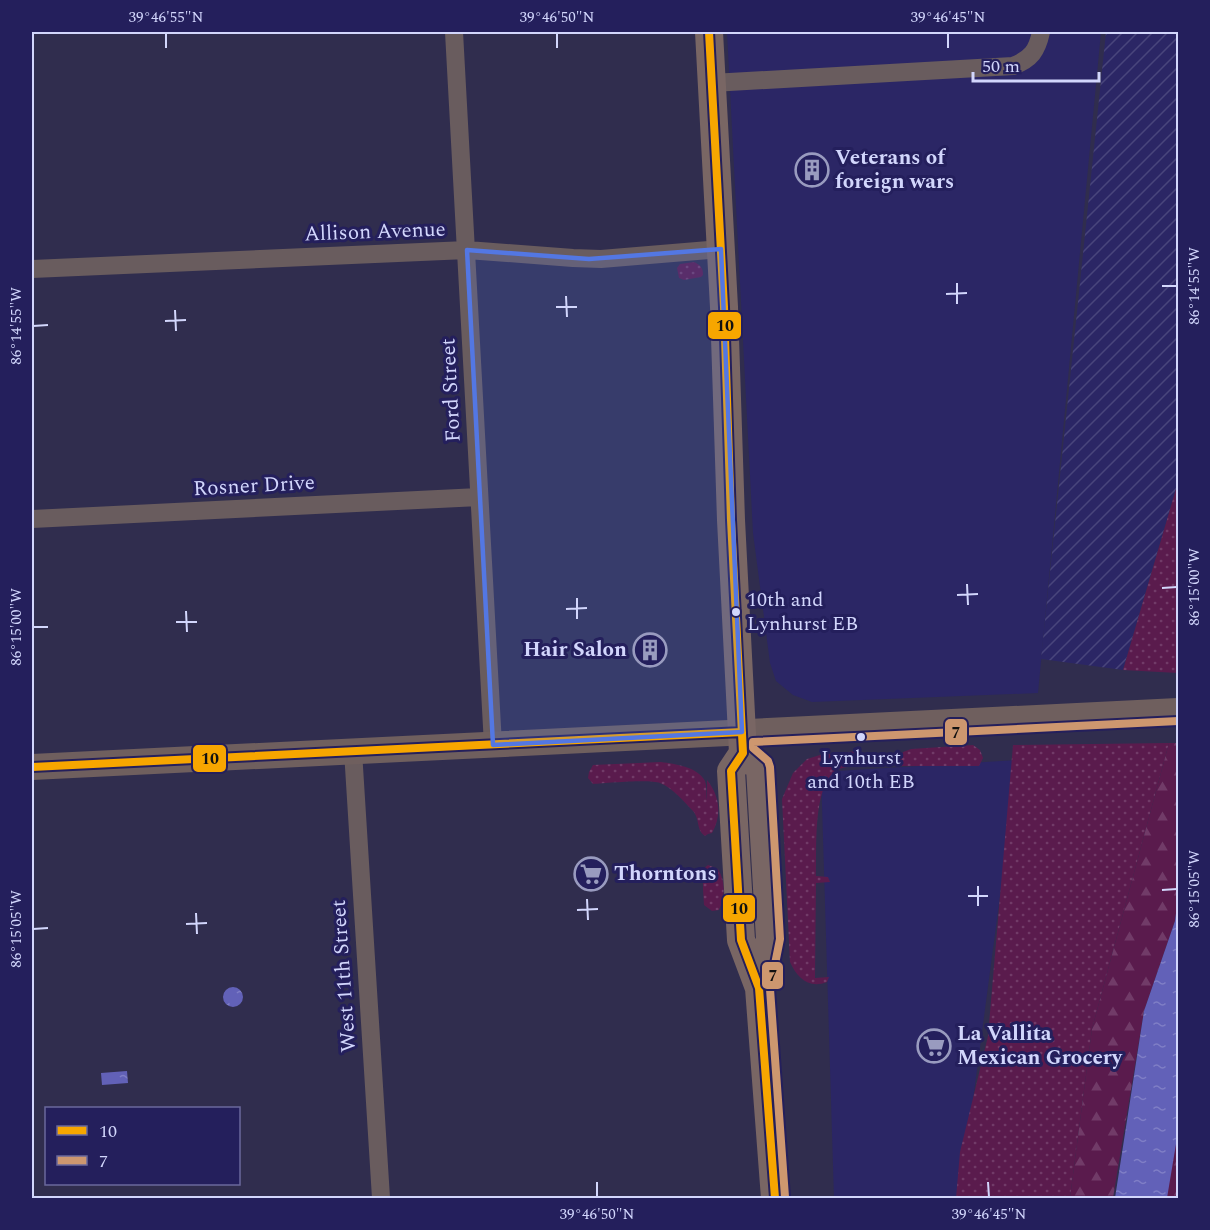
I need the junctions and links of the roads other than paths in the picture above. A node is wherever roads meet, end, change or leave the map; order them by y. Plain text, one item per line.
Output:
1 (454, 32) edge
2 (709, 32) edge
3 (1041, 32) edge
4 (712, 83) junction
5 (721, 249) junction
6 (466, 250) junction
7 (32, 269) edge
8 (479, 496) junction
9 (32, 519) edge
10 (1179, 711) edge
11 (743, 742) junction
12 (493, 745) junction
13 (352, 752) junction
14 (32, 767) edge
15 (381, 1198) edge
16 (775, 1198) edge

1 - 6 street, Ford Street
2 - 4 main road
3 - 4 street
4 - 5 main road
5 - 6 street, Allison Avenue
5 - 11 main road
6 - 7 street, Allison Avenue
6 - 8 street, Ford Street
8 - 9 street, Rosner Drive
8 - 12 street, Ford Street
10 - 11 main road
11 - 12 main road
11 - 16 main road
12 - 13 main road
13 - 14 main road
13 - 15 street, West 11th Street

